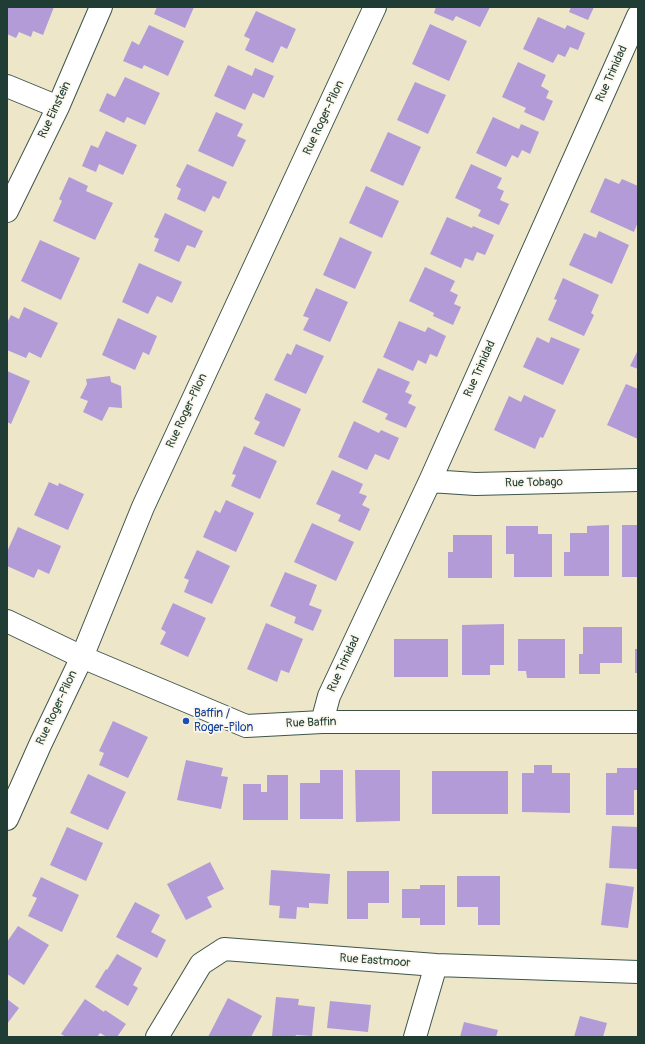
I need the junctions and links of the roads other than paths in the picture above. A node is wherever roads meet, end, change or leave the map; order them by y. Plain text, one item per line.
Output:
1 (101, 7) edge
2 (375, 7) edge
3 (638, 16) edge
4 (7, 86) edge
5 (58, 107) junction
6 (7, 211) edge
7 (638, 480) edge
8 (430, 481) junction
9 (7, 621) edge
10 (82, 657) junction
11 (322, 722) junction
12 (638, 722) edge
13 (7, 819) edge
14 (436, 965) junction
15 (638, 972) edge
16 (157, 1037) edge
17 (415, 1037) edge

1 - 5 street, Rue Einstein
2 - 10 street, Rue Roger-Pilon
3 - 8 street, Rue Trinidad
4 - 5 street
5 - 6 street, Rue Einstein
7 - 8 street, Rue Tobago
8 - 11 street, Rue Trinidad
9 - 10 street, Rue Baffin
10 - 11 street, Rue Baffin
10 - 13 street, Rue Roger-Pilon
11 - 12 street, Rue Baffin
14 - 15 street, Rue Eastmoor
14 - 16 street, Rue Eastmoor
14 - 17 street

